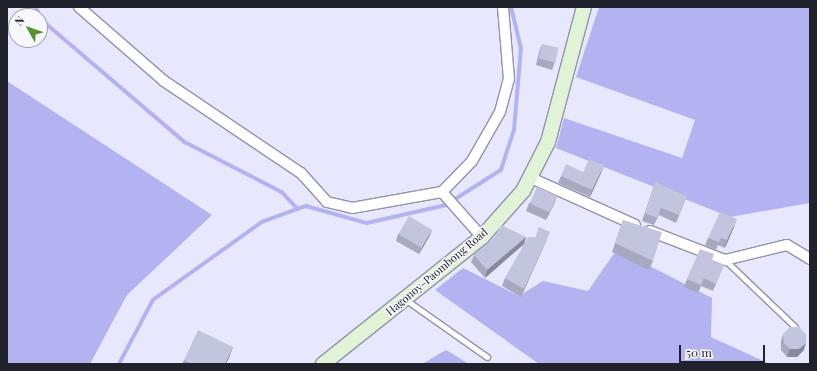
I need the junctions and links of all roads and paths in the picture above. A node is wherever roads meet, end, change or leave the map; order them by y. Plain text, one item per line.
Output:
1 (79, 7) edge
2 (503, 7) edge
3 (584, 7) edge
4 (531, 178) junction
5 (442, 192) junction
6 (482, 237) junction
7 (810, 259) edge
8 (725, 260) junction
9 (405, 299) junction
10 (795, 327) edge
11 (487, 357) dead end
12 (323, 364) edge

1 - 5 street
2 - 5 street
3 - 4 main road, Hagonoy-Paombong Road
4 - 6 main road, Hagonoy-Paombong Road
4 - 8 street
5 - 6 street
6 - 9 main road, Hagonoy-Paombong Road
7 - 8 street
8 - 10 lane
9 - 11 lane
9 - 12 main road, Hagonoy-Paombong Road

